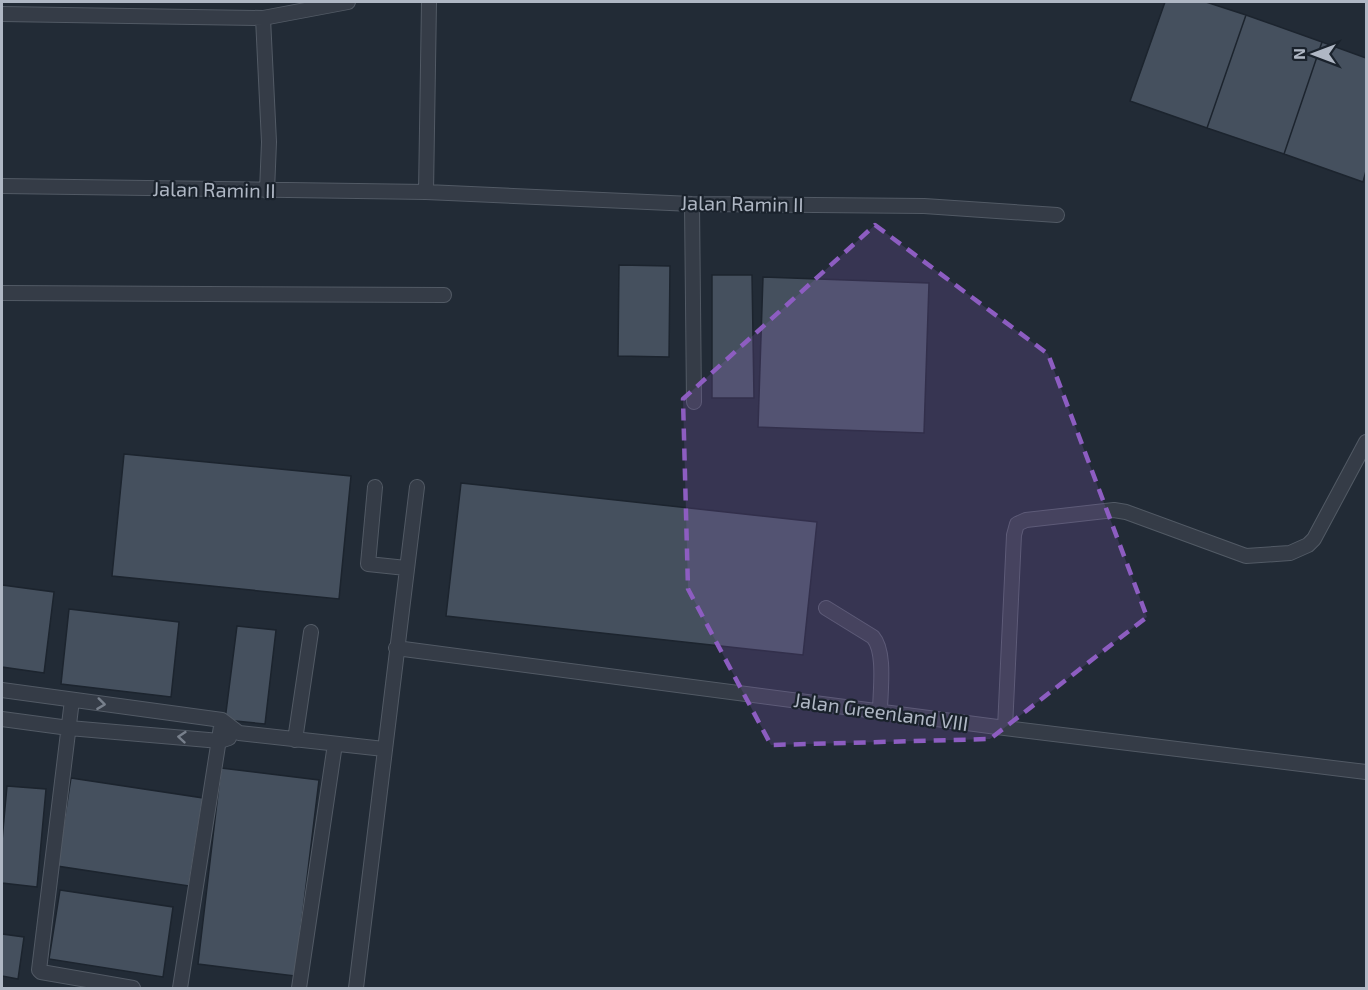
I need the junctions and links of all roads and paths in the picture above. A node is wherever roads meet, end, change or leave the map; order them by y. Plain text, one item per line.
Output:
1 (348, 2) edge
2 (429, 2) edge
3 (2, 14) edge
4 (263, 18) junction
5 (2, 186) edge
6 (267, 191) junction
7 (426, 192) junction
8 (692, 204) junction
9 (1057, 214) dead end
10 (2, 293) edge
11 (444, 295) dead end
12 (694, 402) dead end
13 (1366, 442) edge
14 (375, 487) dead end
15 (417, 487) dead end
16 (406, 568) junction
17 (826, 608) dead end
18 (311, 632) dead end
19 (396, 648) junction
20 (2, 690) edge
21 (72, 700) junction
22 (880, 712) junction
23 (2, 719) edge
24 (222, 720) junction
25 (69, 728) junction
26 (1005, 728) junction
27 (239, 733) junction
28 (295, 740) junction
29 (220, 741) junction
30 (335, 744) junction
31 (384, 749) junction
32 (1366, 772) edge
33 (133, 988) edge
34 (180, 988) edge
35 (299, 988) edge
36 (356, 988) edge

1 - 4 lane
2 - 7 lane
3 - 4 lane
4 - 6 lane
5 - 6 lane, Jalan Ramin II
6 - 7 lane, Jalan Ramin II
7 - 8 lane, Jalan Ramin II
8 - 9 lane, Jalan Ramin II
8 - 12 lane
10 - 11 lane
13 - 26 lane
14 - 16 lane
15 - 16 lane
16 - 19 lane
17 - 22 lane
18 - 28 lane
19 - 22 lane, Jalan Greenland VIII
19 - 31 lane
20 - 21 lane
21 -> 24 lane
21 - 25 lane
22 - 26 lane, Jalan Greenland VIII
23 - 25 lane
24 - 27 lane
24 - 29 lane
29 -> 25 lane
25 - 33 lane
26 - 32 lane, Jalan Greenland VIII
27 - 28 lane
27 - 29 lane
28 - 30 lane
29 - 34 lane
30 - 31 lane
30 - 35 lane
31 - 36 lane

